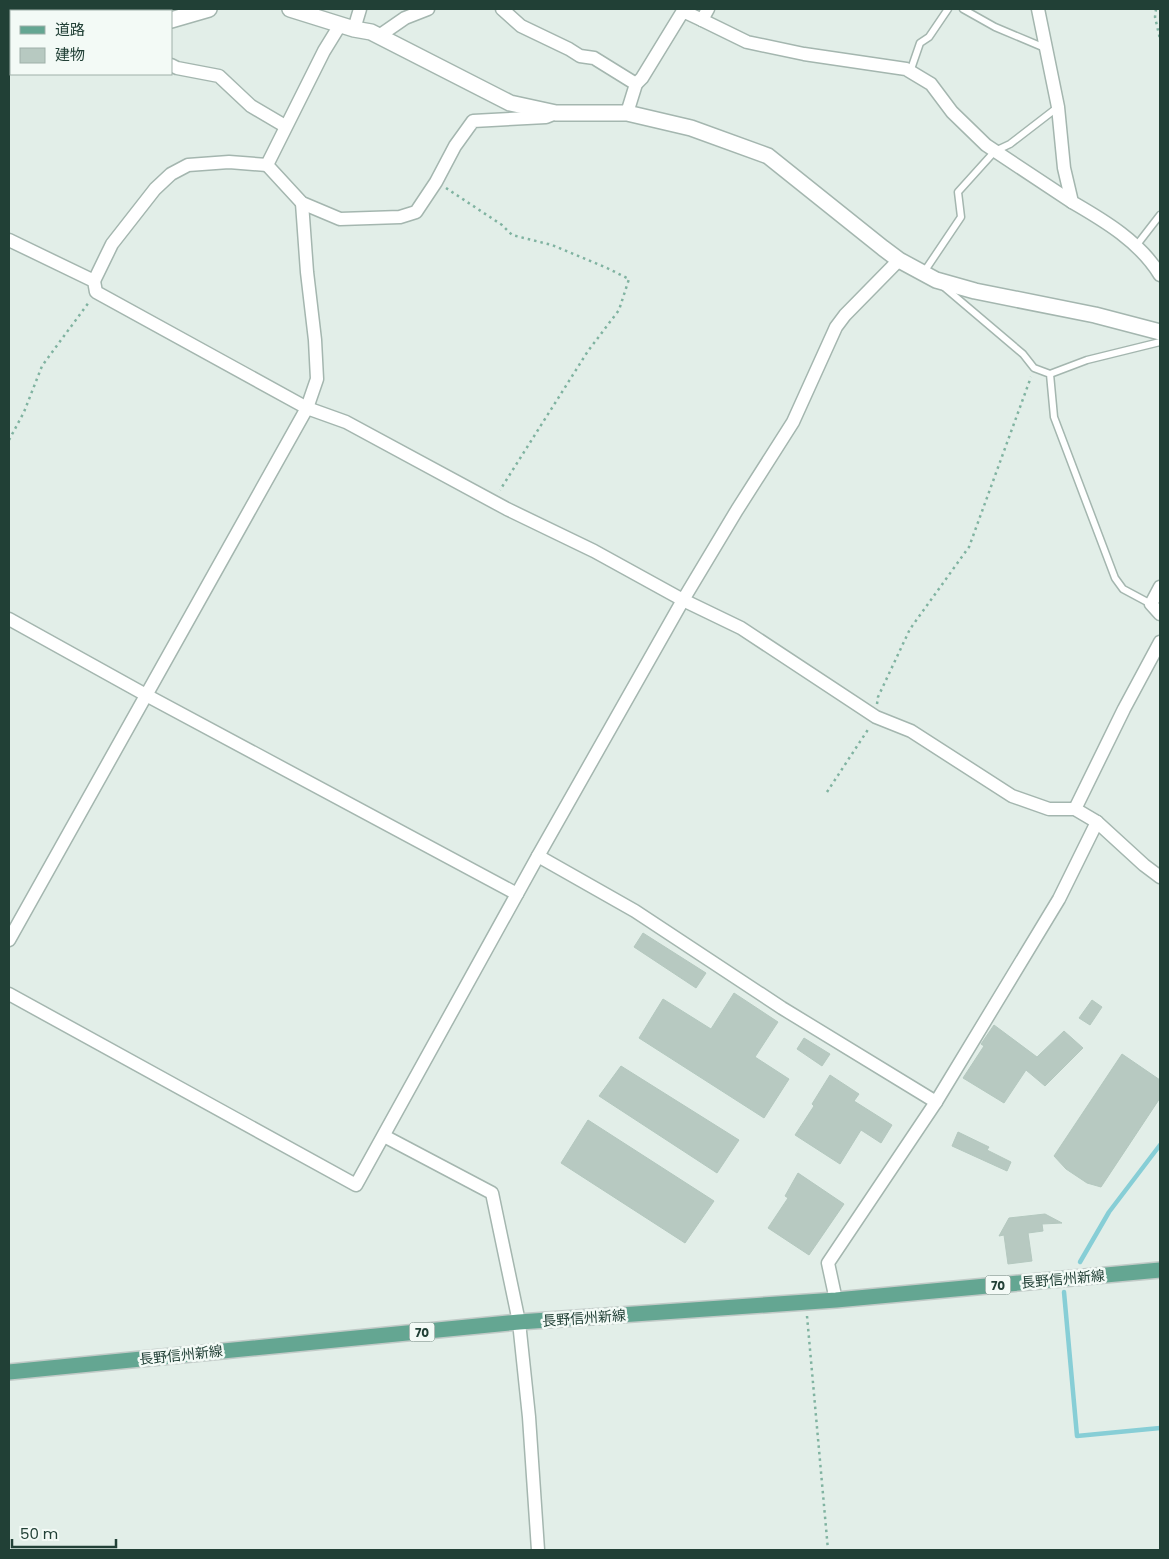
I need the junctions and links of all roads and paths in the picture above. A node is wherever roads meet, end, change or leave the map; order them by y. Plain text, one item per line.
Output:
1 (209, 9) edge
2 (290, 9) edge
3 (360, 9) edge
4 (428, 9) edge
5 (502, 9) edge
6 (948, 9) edge
7 (963, 9) edge
8 (1038, 9) edge
9 (1156, 9) edge
10 (682, 10) edge
11 (705, 14) edge
12 (172, 20) edge
13 (347, 27) junction
14 (379, 36) junction
15 (1160, 39) edge
16 (1046, 48) junction
17 (172, 65) edge
18 (910, 72) junction
19 (636, 84) junction
20 (1058, 107) junction
21 (556, 113) junction
22 (627, 113) junction
23 (285, 126) junction
24 (995, 151) junction
25 (267, 165) junction
26 (436, 182) junction
27 (1072, 202) junction
28 (302, 203) junction
29 (1160, 215) edge
30 (9, 240) edge
31 (1136, 246) junction
32 (900, 260) junction
33 (1160, 275) edge
34 (930, 276) junction
35 (95, 287) junction
36 (1160, 332) edge
37 (1160, 342) edge
38 (1034, 368) junction
39 (1050, 374) junction
40 (308, 408) junction
41 (9, 440) edge
42 (493, 501) junction
43 (1160, 587) edge
44 (683, 600) junction
45 (1151, 604) junction
46 (1160, 614) edge
47 (9, 619) edge
48 (1160, 642) edge
49 (146, 695) junction
50 (876, 717) junction
51 (827, 792) dead end
52 (1075, 809) junction
53 (1097, 822) junction
54 (538, 856) junction
55 (1160, 877) edge
56 (517, 894) junction
57 (9, 940) edge
58 (9, 994) edge
59 (936, 1102) junction
60 (384, 1136) junction
61 (1160, 1270) edge
62 (836, 1300) junction
63 (806, 1302) junction
64 (519, 1322) junction
65 (9, 1372) edge
66 (538, 1550) edge
67 (828, 1550) edge

1 - 12 street
2 - 13 street
3 - 13 street
4 - 14 street
5 - 19 street
6 - 18 lane
7 - 16 lane
8 - 16 street
9 - 15 path
10 - 11 street
10 - 19 street
11 - 18 street
13 - 14 street
13 - 23 street
14 - 21 street
16 - 20 street
17 - 23 street
18 - 24 street
19 - 22 street
20 - 24 lane
20 - 27 street
21 - 22 street
21 - 26 street
22 - 32 street
23 - 25 street
24 - 27 street
24 - 34 lane
25 - 28 street
25 - 35 street
26 - 28 street
26 - 42 path
27 - 31 street
28 - 40 street
29 - 31 lane
30 - 35 street
31 - 33 street
32 - 34 street
32 - 44 street
34 - 36 street
34 - 38 lane
35 - 40 street
35 - 41 path
37 - 39 lane
38 - 39 lane
38 - 50 path
39 - 45 lane
40 - 42 street
40 - 49 street
42 - 44 street
43 - 45 street
44 - 50 street
44 - 54 street
45 - 46 street
47 - 49 street
48 - 52 street
49 - 56 street
49 - 57 street
50 - 51 path
50 - 52 street
52 - 53 street
53 - 55 street
53 - 59 street
54 - 56 street
54 - 59 street
56 - 60 street
58 - 60 street
59 - 62 street
60 - 64 street
61 - 62 main road, 長野信州新線 / 70
62 - 63 main road, 長野信州新線 / 70
63 - 64 main road, 長野信州新線 / 70
63 - 67 path
64 - 65 main road, 長野信州新線 / 70
64 - 66 street

